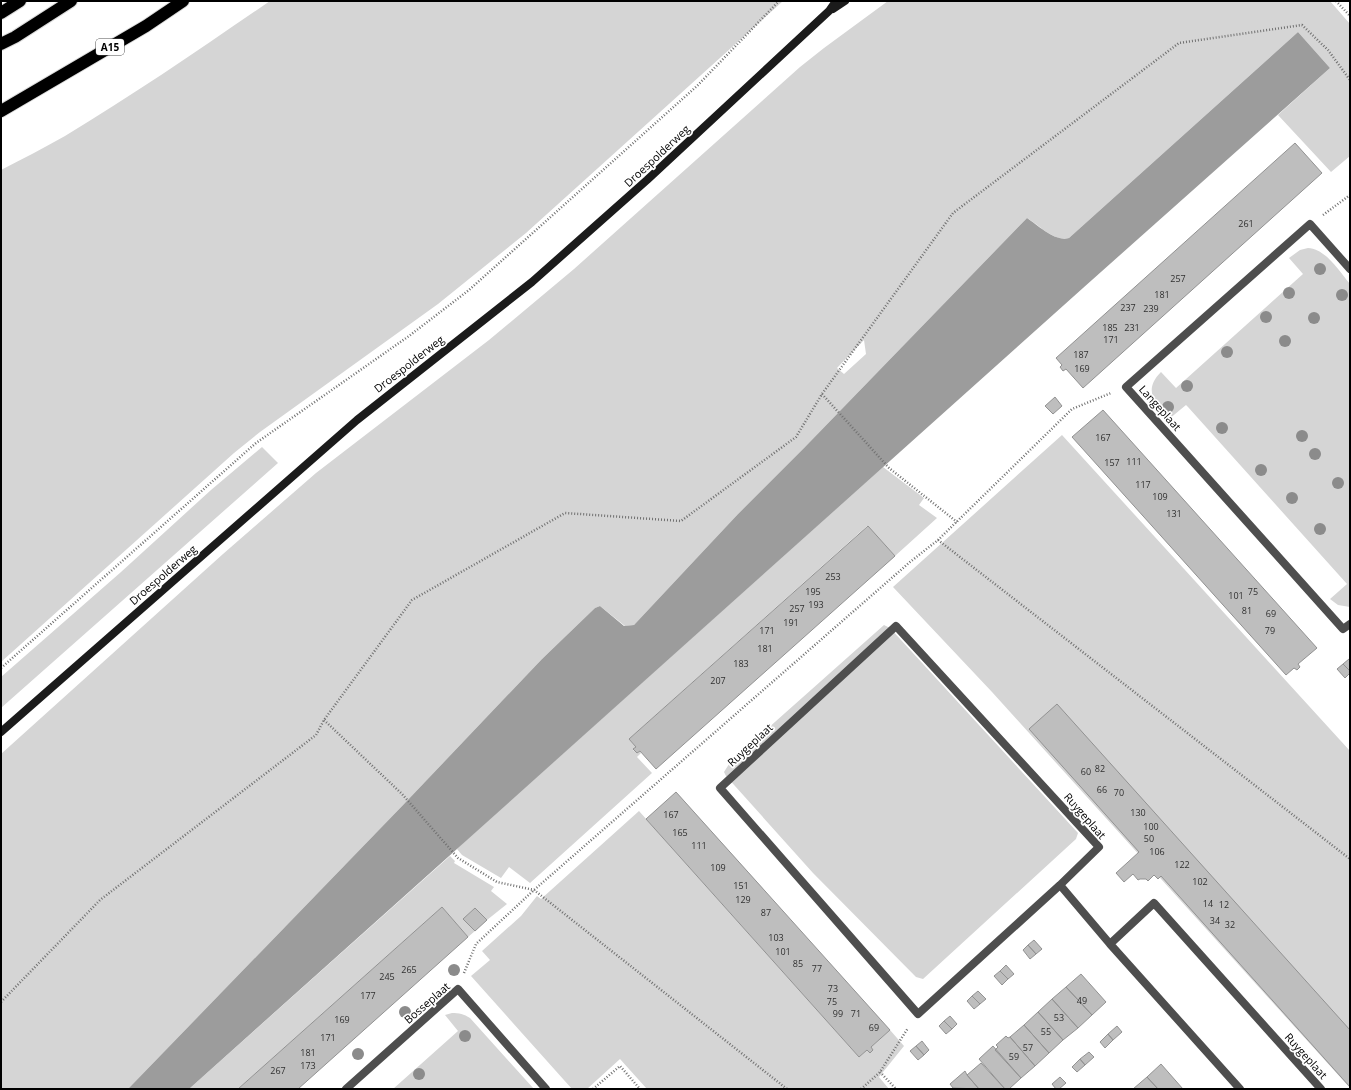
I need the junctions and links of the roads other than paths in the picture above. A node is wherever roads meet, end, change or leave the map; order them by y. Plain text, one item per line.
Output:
1 (20, 1) edge
2 (71, 1) edge
3 (183, 1) edge
4 (836, 1) edge
5 (845, 1) edge
6 (829, 11) junction
7 (1, 13) edge
8 (1, 44) edge
9 (36, 90) junction
10 (1, 107) edge
11 (1, 111) edge
12 (1350, 269) edge
13 (1350, 624) edge
14 (1, 732) edge
15 (1060, 885) junction
16 (1110, 944) junction
17 (346, 1089) edge
18 (546, 1089) edge
19 (1240, 1089) edge
20 (1321, 1089) edge

1 - 7 highway
2 - 8 highway
3 - 9 highway, A15
4 - 6 main road, Droespolderweg
5 - 6 main road, Droespolderweg
6 - 14 main road, Droespolderweg
9 - 10 highway, A15
9 - 11 highway
12 - 13 street, Langeplaat
15 - 15 street, Ruygeplaat
15 - 16 street
16 - 19 street
16 - 20 street, Ruygeplaat
17 - 18 street, Bosseplaat

